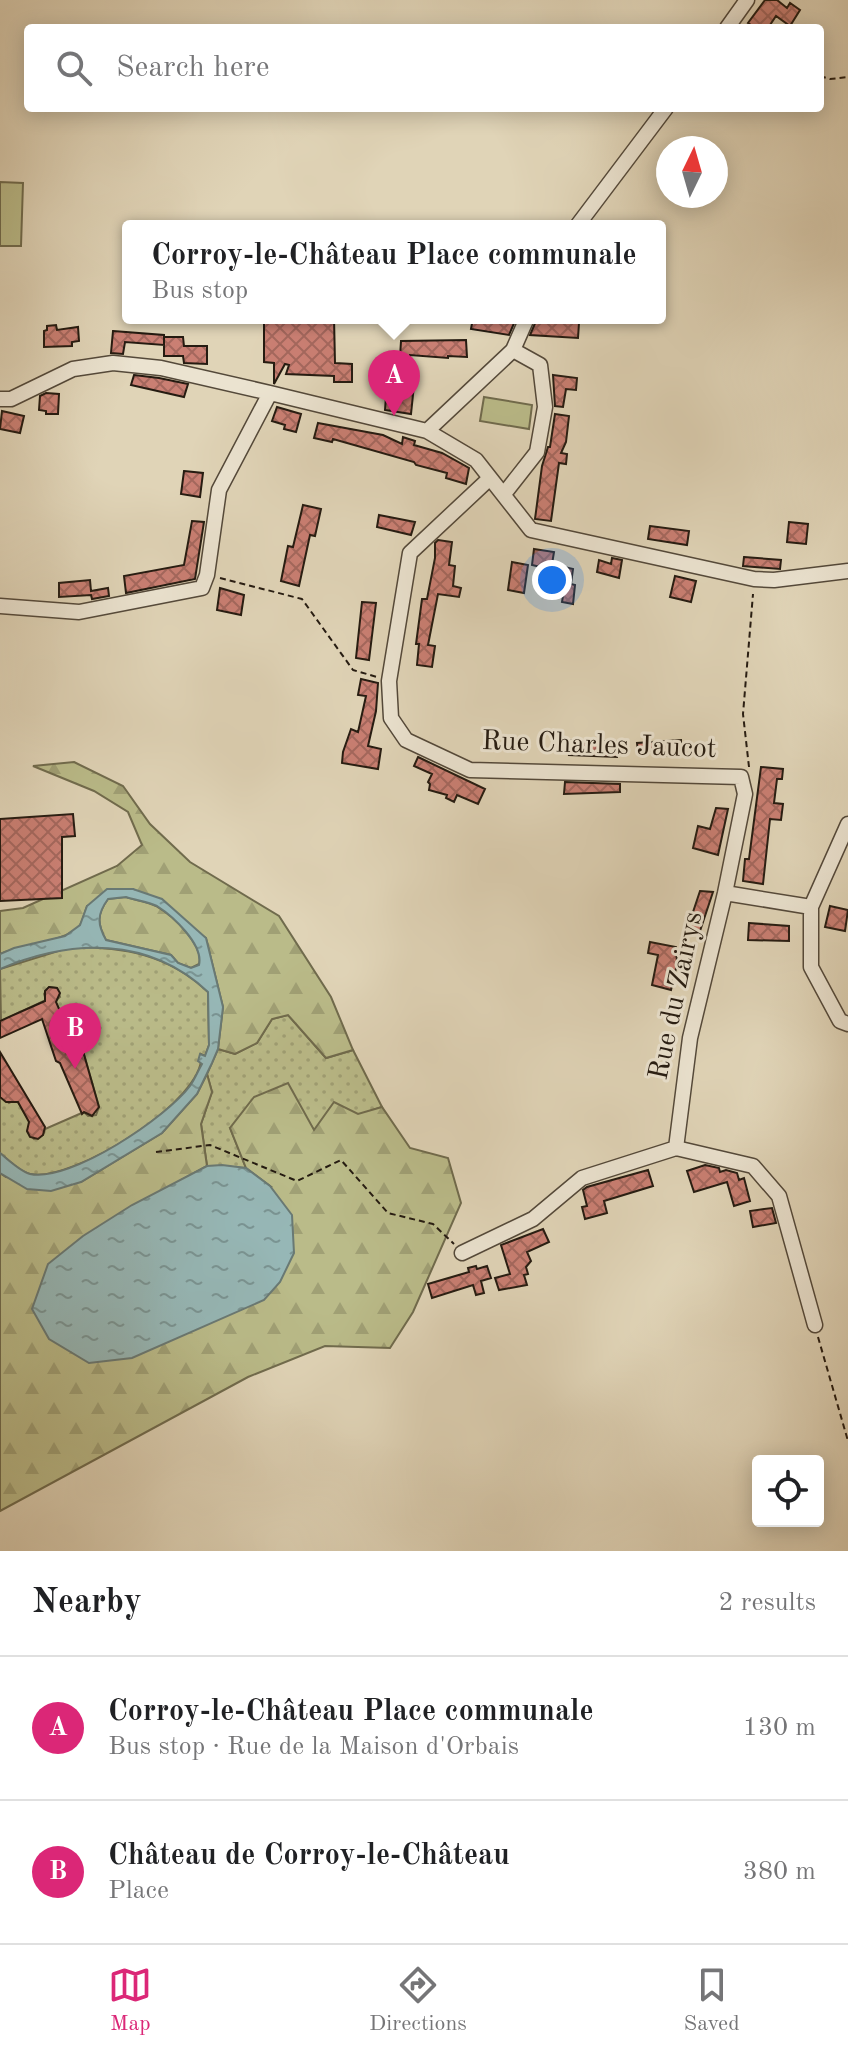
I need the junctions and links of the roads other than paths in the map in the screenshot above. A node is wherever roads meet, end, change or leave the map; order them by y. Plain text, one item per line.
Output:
1 (747, 0) edge
2 (730, 24) edge
3 (663, 112) edge
4 (582, 220) edge
5 (524, 324) edge
6 (513, 350) junction
7 (270, 393) junction
8 (0, 399) edge
9 (427, 431) junction
10 (490, 478) junction
11 (504, 494) junction
12 (848, 571) edge
13 (0, 606) edge
14 (848, 824) edge
15 (725, 893) junction
16 (811, 907) junction
17 (848, 1024) edge
18 (676, 1148) junction
19 (462, 1253) road end
20 (815, 1325) road end

1 - 2 street
3 - 4 street
5 - 6 street
6 - 9 street
6 - 11 street
7 - 8 street
7 - 9 street
7 - 13 street
9 - 10 street
10 - 11 street
10 - 15 street, Rue Charles Jaucot
11 - 12 street
14 - 16 street
15 - 16 street, Rue du Zairys
15 - 18 street, Rue du Zairys
16 - 17 street
18 - 19 street
18 - 20 street

